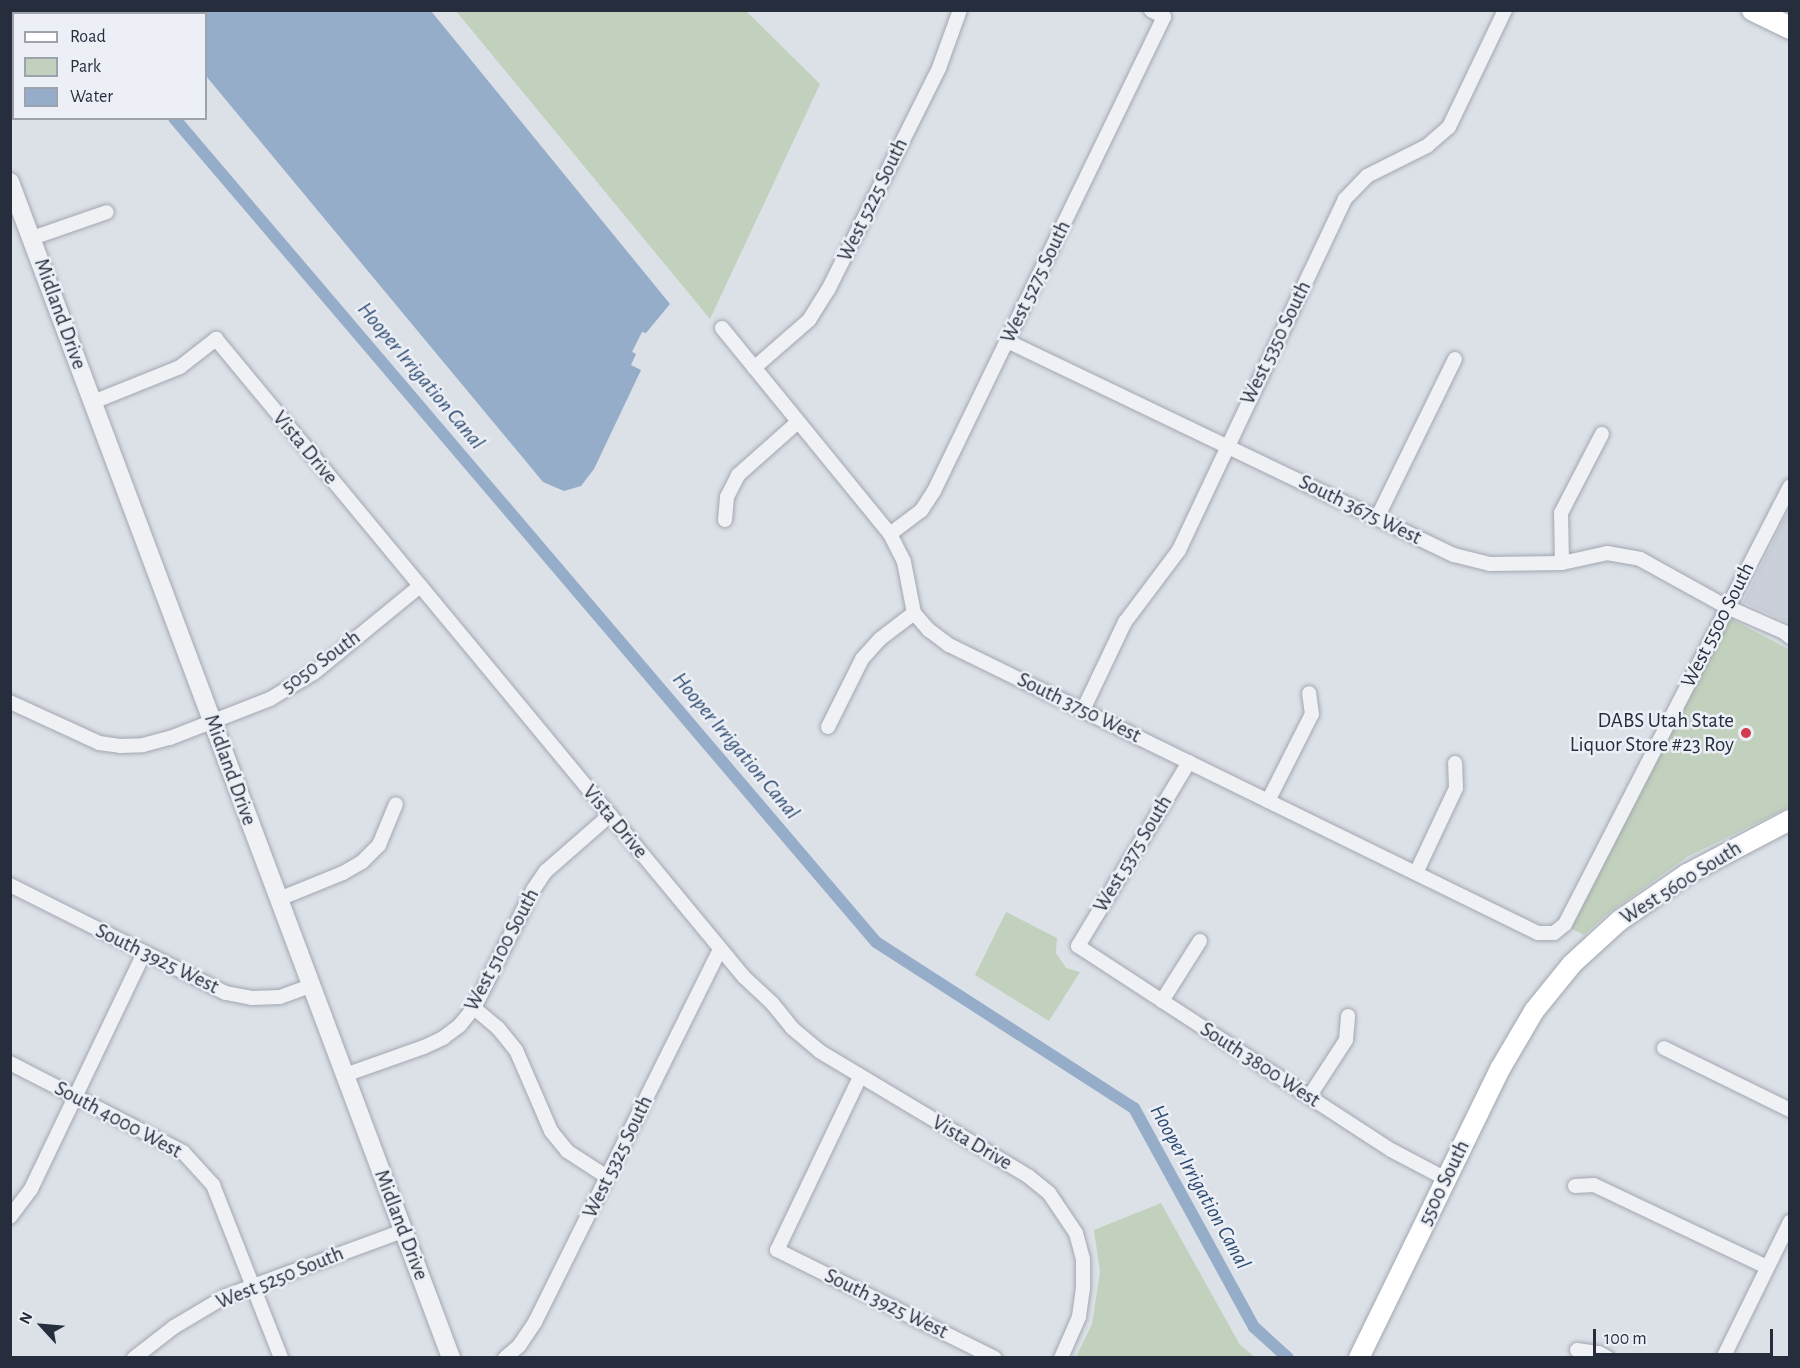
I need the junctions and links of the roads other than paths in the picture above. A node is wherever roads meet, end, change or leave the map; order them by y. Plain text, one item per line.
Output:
1 (960, 10) edge
2 (1151, 10) edge
3 (1506, 10) edge
4 (1753, 10) edge
5 (1790, 28) edge
6 (10, 182) edge
7 (107, 212) dead end
8 (32, 238) junction
9 (722, 328) dead end
10 (1007, 341) junction
11 (1455, 359) dead end
12 (754, 368) junction
13 (93, 402) junction
14 (798, 422) junction
15 (1602, 434) dead end
16 (1226, 446) junction
17 (1790, 487) edge
18 (1377, 518) junction
19 (725, 520) dead end
20 (890, 534) junction
21 (1562, 563) junction
22 (420, 585) junction
23 (1727, 607) junction
24 (914, 613) junction
25 (1790, 637) edge
26 (1309, 693) dead end
27 (10, 702) edge
28 (1083, 710) junction
29 (212, 721) junction
30 (828, 728) dead end
31 (1189, 762) junction
32 (1455, 763) dead end
33 (1268, 801) junction
34 (396, 804) dead end
35 (610, 815) junction
36 (1790, 820) edge
37 (1416, 873) junction
38 (10, 885) edge
39 (279, 899) junction
40 (1565, 924) joint
41 (1200, 941) dead end
42 (1078, 946) joint
43 (720, 949) junction
44 (144, 953) junction
45 (311, 986) junction
46 (1162, 1001) junction
47 (474, 1008) junction
48 (1534, 1011) joint
49 (1348, 1016) dead end
50 (1664, 1048) dead end
51 (10, 1063) edge
52 (345, 1076) junction
53 (860, 1077) junction
54 (75, 1096) junction
55 (1309, 1097) junction
56 (1790, 1110) edge
57 (607, 1177) junction
58 (1446, 1179) junction
59 (1575, 1186) dead end
60 (10, 1217) edge
61 (1790, 1222) edge
62 (404, 1231) junction
63 (1767, 1267) junction
64 (252, 1286) junction
65 (1577, 1350) dead end
66 (134, 1358) edge
67 (281, 1358) edge
68 (452, 1358) edge
69 (505, 1358) edge
70 (995, 1358) edge
71 (1061, 1358) edge
72 (1359, 1358) edge
73 (1608, 1358) edge
74 (1723, 1358) edge

1 - 12 street, West 5225 South
2 - 10 street, West 5275 South
3 - 16 street, West 5350 South
4 - 5 main road
6 - 8 street, Midland Drive
7 - 8 street
8 - 13 street, Midland Drive
9 - 12 street
10 - 16 street, South 3675 West
10 - 20 street, West 5275 South
11 - 18 street
12 - 14 street
13 - 22 street, Vista Drive
13 - 29 street, Midland Drive
14 - 19 street
14 - 20 street
15 - 21 street
16 - 18 street, South 3675 West
16 - 28 street, West 5350 South
17 - 23 street, West 5500 South
18 - 21 street, South 3675 West
20 - 24 street
21 - 23 street, South 3675 West
22 - 29 street, 5050 South
22 - 35 street, Vista Drive
23 - 25 street, South 3675 West
23 - 40 street, West 5500 South
24 - 28 street, South 3750 West
24 - 30 street
26 - 33 street
27 - 29 street, 5050 South
28 - 31 street, South 3750 West
29 - 39 street, Midland Drive
31 - 33 street, South 3750 West
31 - 42 street, West 5375 South
32 - 37 street
33 - 37 street, South 3750 West
34 - 39 street
35 - 43 street, Vista Drive
35 - 47 street, West 5100 South
36 - 48 main road, West 5600 South
37 - 40 street, South 3750 West
38 - 44 street, South 3925 West
39 - 45 street, Midland Drive
41 - 46 street
42 - 46 street, South 3800 West
43 - 53 street, Vista Drive
43 - 57 street, West 5325 South
44 - 45 street, South 3925 West
44 - 54 street
45 - 52 street, Midland Drive
46 - 55 street, South 3800 West
47 - 52 street, West 5100 South
47 - 57 street
48 - 58 main road, 5500 South
49 - 55 street
50 - 56 street
51 - 54 street, South 4000 West
52 - 62 street, Midland Drive
53 - 70 street, South 3925 West
53 - 71 street, Vista Drive
54 - 60 street
54 - 64 street, South 4000 West
55 - 58 street, South 3800 West
57 - 69 street, West 5325 South
58 - 72 main road, 5500 South
59 - 63 street
61 - 63 street
62 - 64 street, West 5250 South
62 - 68 street, Midland Drive
63 - 74 street
64 - 66 street, West 5250 South
64 - 67 street, South 4000 West
65 - 73 street

